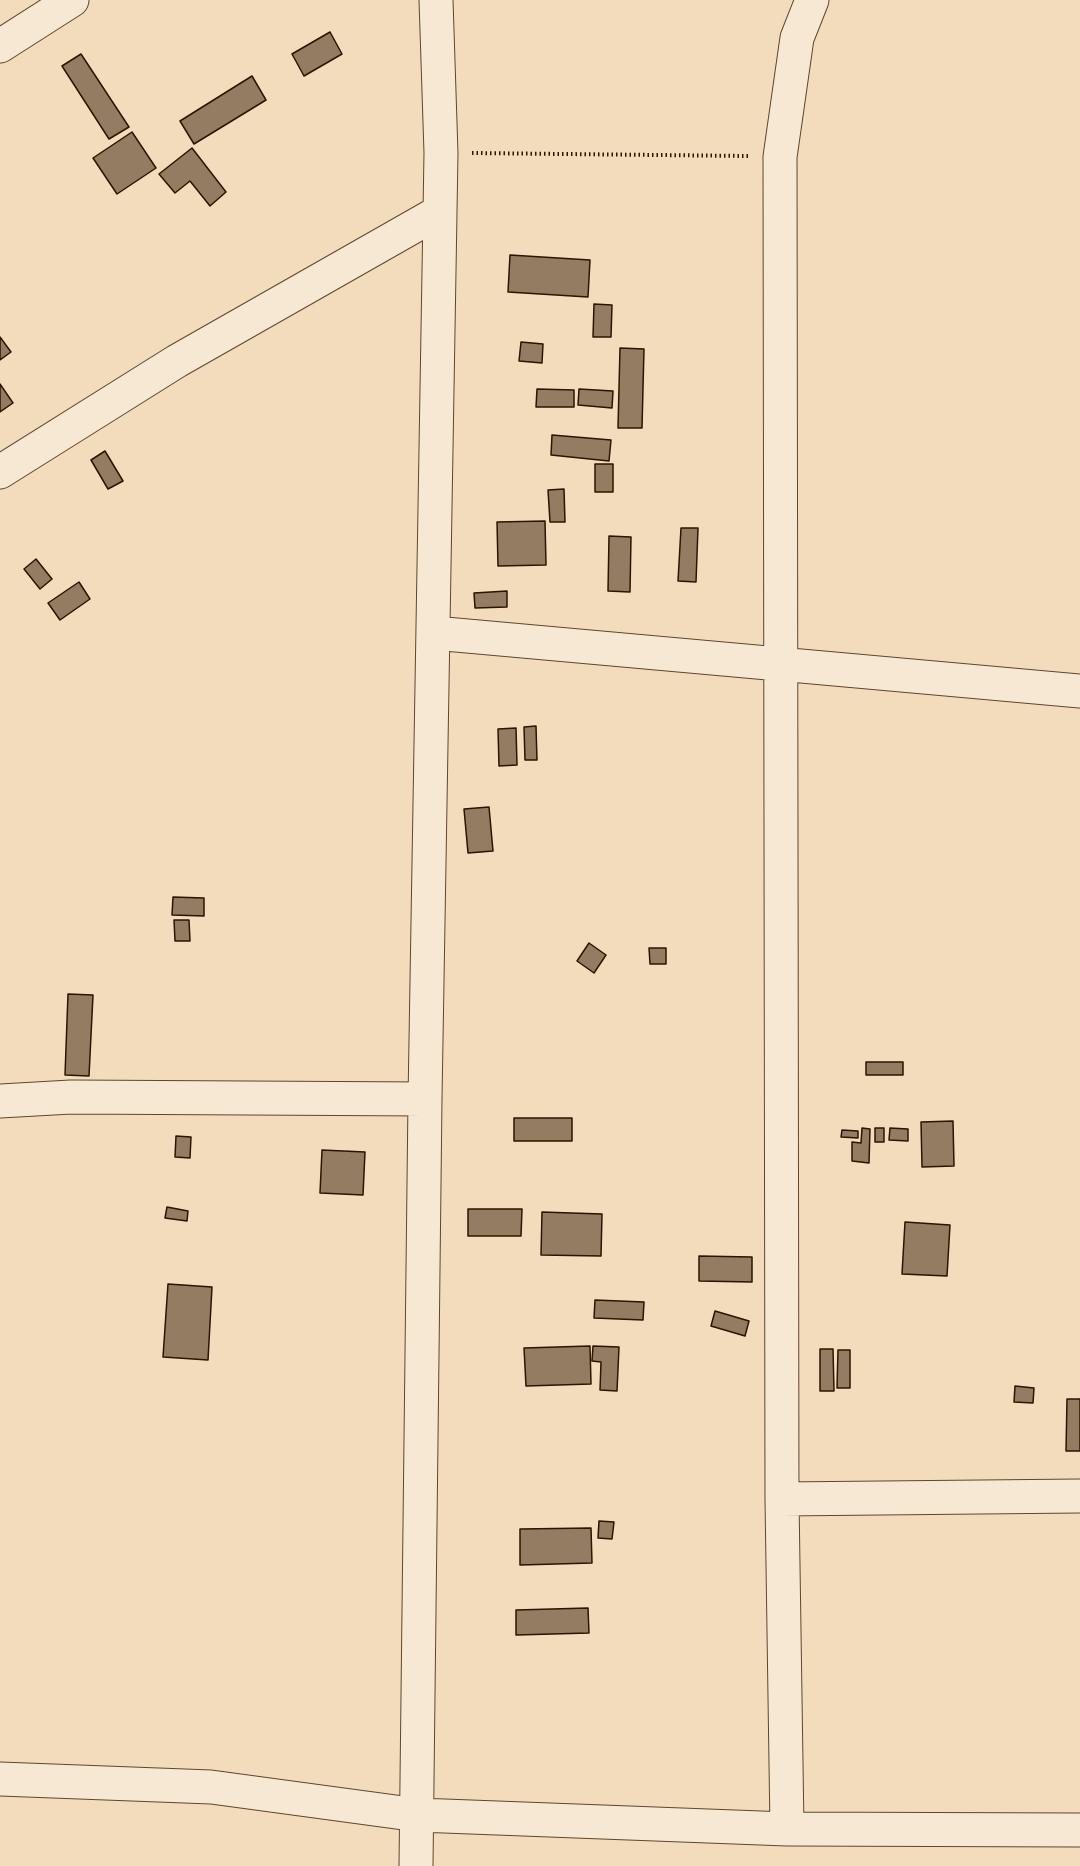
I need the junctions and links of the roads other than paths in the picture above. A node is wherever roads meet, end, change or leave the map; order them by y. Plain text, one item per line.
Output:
1 (72, 0) edge
2 (436, 0) edge
3 (812, 0) edge
4 (0, 46) edge
5 (440, 212) junction
6 (0, 472) edge
7 (434, 633) junction
8 (780, 665) junction
9 (1080, 691) edge
10 (425, 1099) junction
11 (0, 1101) edge
12 (1080, 1496) edge
13 (782, 1499) junction
14 (0, 1779) edge
15 (418, 1815) junction
16 (787, 1829) junction
17 (1080, 1830) edge
18 (416, 1866) edge

1 - 4 street
2 - 5 street
3 - 8 street
5 - 6 street
5 - 7 street
7 - 8 street
7 - 10 street
8 - 9 street
8 - 13 street
10 - 11 street
10 - 15 street
12 - 13 street
13 - 16 street
14 - 15 street
15 - 16 street
15 - 18 street
16 - 17 street

